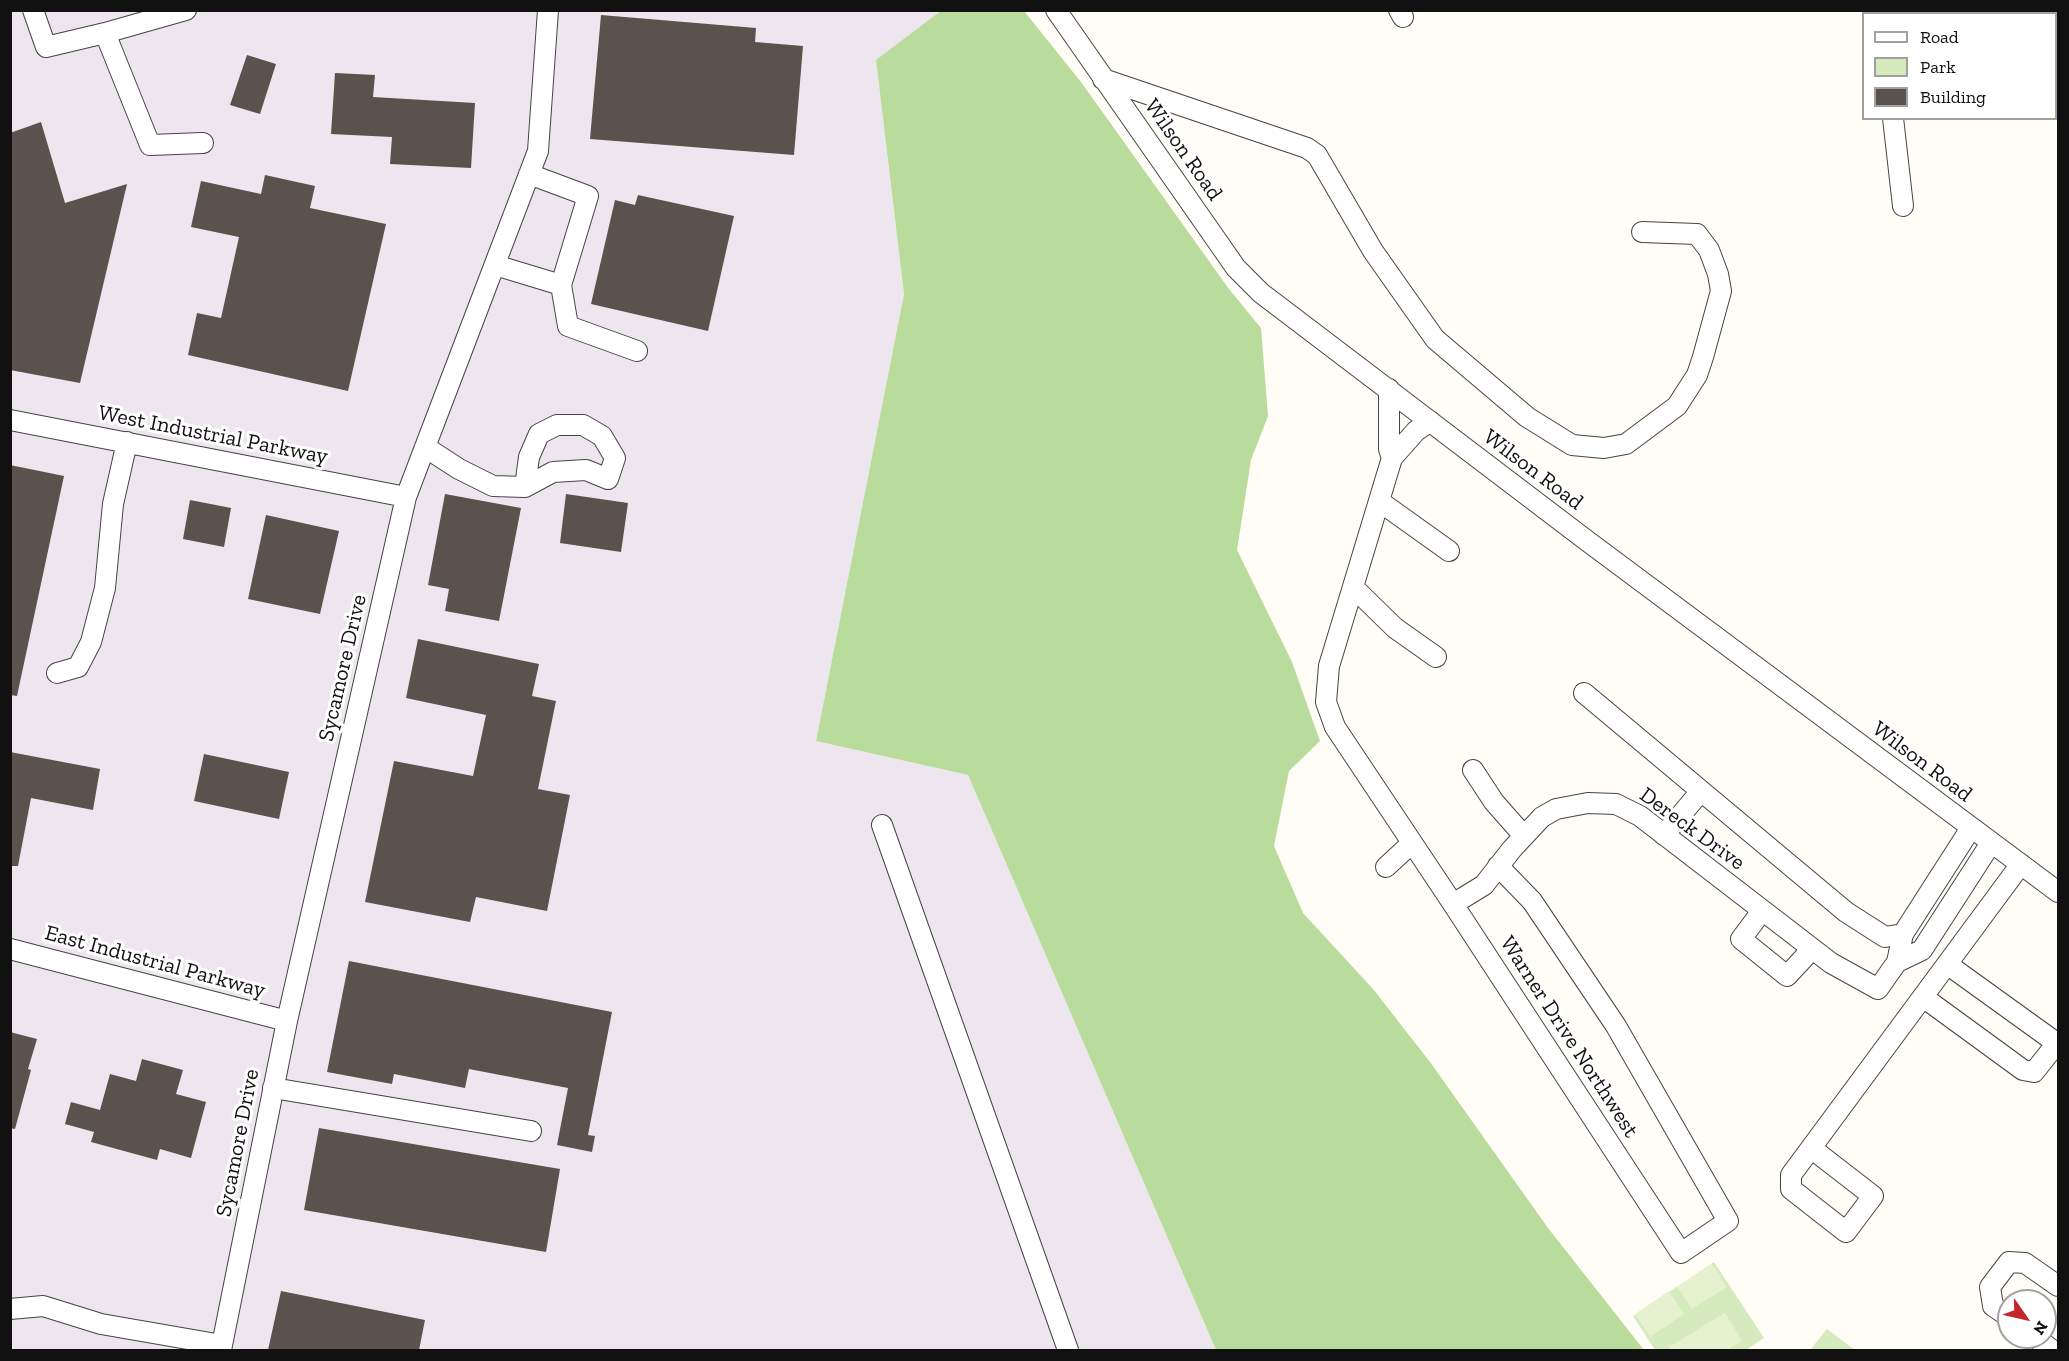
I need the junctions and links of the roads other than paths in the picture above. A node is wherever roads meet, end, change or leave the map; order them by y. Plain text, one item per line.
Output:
1 (33, 10) edge
2 (186, 10) edge
3 (548, 10) edge
4 (1056, 10) edge
5 (105, 33) junction
6 (1103, 79) junction
7 (1893, 120) edge
8 (203, 143) dead end
9 (529, 174) junction
10 (1903, 206) dead end
11 (1642, 232) dead end
12 (495, 265) junction
13 (561, 285) junction
14 (637, 351) dead end
15 (1389, 389) junction
16 (10, 420) edge
17 (1430, 421) junction
18 (127, 442) junction
19 (425, 447) junction
20 (1392, 458) junction
21 (525, 487) junction
22 (406, 497) junction
23 (1379, 501) junction
24 (1449, 551) dead end
25 (1353, 587) junction
26 (1436, 657) dead end
27 (57, 673) dead end
28 (1584, 693) dead end
29 (1473, 770) dead end
30 (1701, 791) junction
31 (882, 825) dead end
32 (1971, 828) junction
33 (1524, 836) junction
34 (1664, 836) junction
35 (1412, 843) junction
36 (1991, 843) junction
37 (2020, 864) junction
38 (1498, 866) junction
39 (1386, 867) dead end
40 (2058, 892) edge
41 (1453, 904) junction
42 (1762, 911) junction
43 (1902, 934) junction
44 (10, 949) edge
45 (1812, 949) junction
46 (1897, 962) junction
47 (1947, 964) junction
48 (1923, 997) junction
49 (287, 1021) junction
50 (2058, 1044) edge
51 (273, 1088) junction
52 (531, 1131) dead end
53 (1811, 1148) dead end
54 (2058, 1286) edge
55 (10, 1309) edge
56 (1997, 1309) edge
57 (222, 1348) edge
58 (1068, 1350) edge

1 - 5 street
2 - 5 street
3 - 9 street, Sycamore Drive
4 - 6 street, Wilson Road
5 - 8 street
6 - 11 street
6 - 15 street, Wilson Road
7 - 10 street
9 - 12 street, Sycamore Drive
9 - 13 street
12 - 13 street
12 - 19 street, Sycamore Drive
13 - 14 street
15 - 17 street, Wilson Road
15 - 20 street
16 - 18 street, West Industrial Parkway
17 - 20 street, Warner Drive Northwest
17 - 32 street, Wilson Road
18 - 22 street, West Industrial Parkway
18 - 27 street
19 - 21 street
19 - 22 street, Sycamore Drive
20 - 23 street, Warner Drive Northwest
21 - 21 street
22 - 49 street, Sycamore Drive
23 - 24 street
23 - 25 street, Warner Drive Northwest
25 - 26 street
25 - 35 street, Warner Drive Northwest
28 - 30 street
29 - 33 street
30 - 34 street
30 - 43 street
31 - 58 street
32 - 36 street, Wilson Road
32 - 43 street, Dereck Drive
33 - 34 street, Dereck Drive
33 - 38 street, Dereck Drive
34 - 42 street, Dereck Drive
35 - 39 street
35 - 41 street, Warner Drive Northwest
36 - 37 street, Wilson Road
36 - 46 street, Dereck Drive
37 - 40 street, Wilson Road
37 - 47 street
38 - 41 street, Dereck Drive
38 - 41 street, Warner Drive Northwest
42 - 45 street, Dereck Drive
42 - 45 street
43 - 46 street, Dereck Drive
44 - 49 street, East Industrial Parkway
45 - 46 street, Dereck Drive
47 - 48 street
47 - 50 street
48 - 50 street
48 - 53 street
49 - 51 street, Sycamore Drive
51 - 52 street
51 - 57 street, Sycamore Drive
54 - 56 street
55 - 57 street

